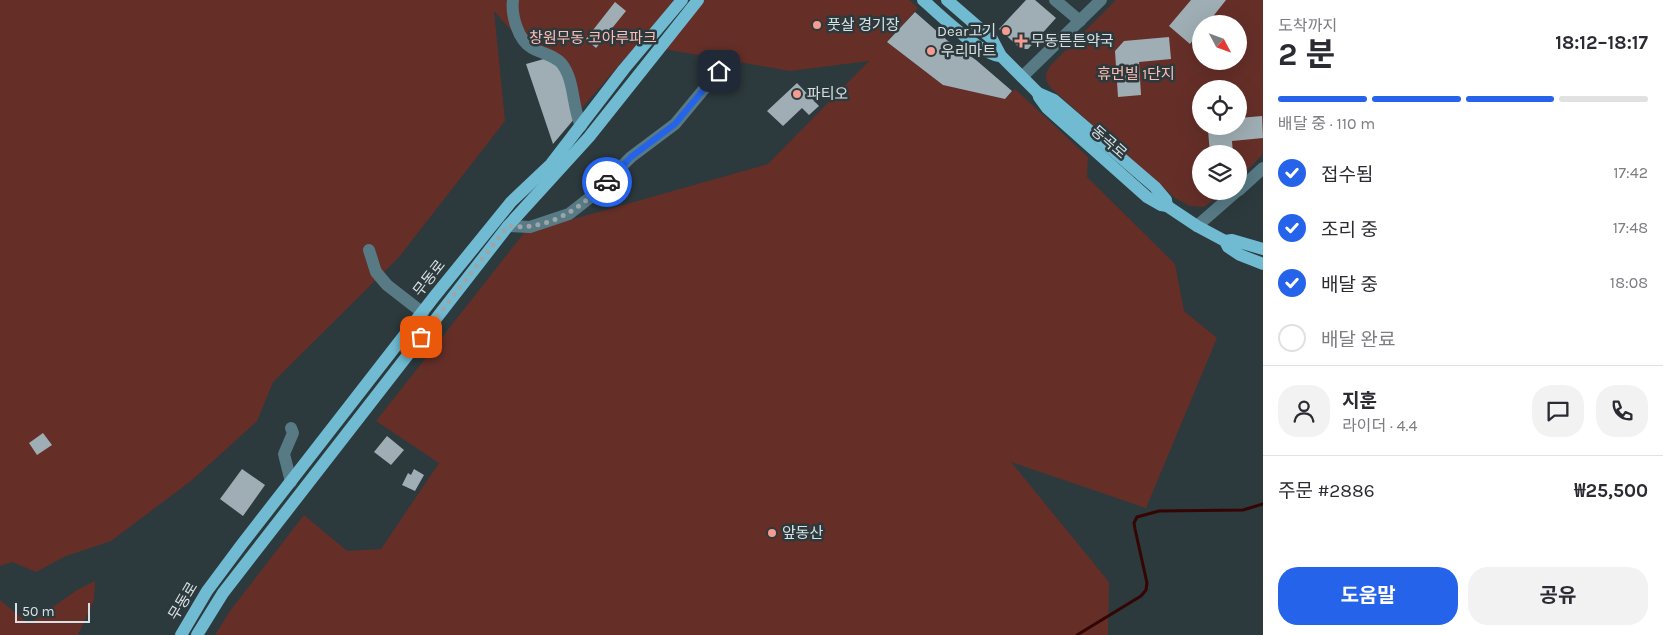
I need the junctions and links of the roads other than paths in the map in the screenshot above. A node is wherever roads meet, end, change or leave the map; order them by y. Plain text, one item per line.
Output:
1 (513, 0) edge
2 (682, 0) edge
3 (698, 0) edge
4 (923, 0) edge
5 (947, 0) edge
6 (1055, 0) edge
7 (1101, 0) edge
8 (1080, 21) junction
9 (1001, 56) junction
10 (719, 71) dead end
11 (1022, 77) junction
12 (581, 126) junction
13 (1263, 168) edge
14 (1247, 182) edge
15 (1227, 200) edge
16 (508, 226) junction
17 (1197, 226) junction
18 (1225, 241) junction
19 (1263, 249) edge
20 (369, 250) dead end
21 (1263, 264) edge
22 (423, 313) junction
23 (291, 428) dead end
24 (291, 482) junction
25 (181, 635) edge
26 (197, 635) edge

1 - 12 street
2 - 12 main road, 무동로
3 - 16 main road, 무동로
4 - 9 main road, 동곡로
5 - 9 main road, 동곡로
6 - 8 street
7 - 8 street
8 - 11 street
9 - 11 main road, 동곡로
10 - 16 street
11 - 17 main road, 동곡로
12 - 22 main road, 무동로
13 - 14 street
15 - 17 street
16 - 26 main road, 무동로
17 - 18 main road, 동곡로
18 - 19 main road, 동곡로
18 - 21 main road, 동곡로
20 - 22 street
22 - 24 main road, 무동로
23 - 24 street
24 - 25 main road, 무동로

